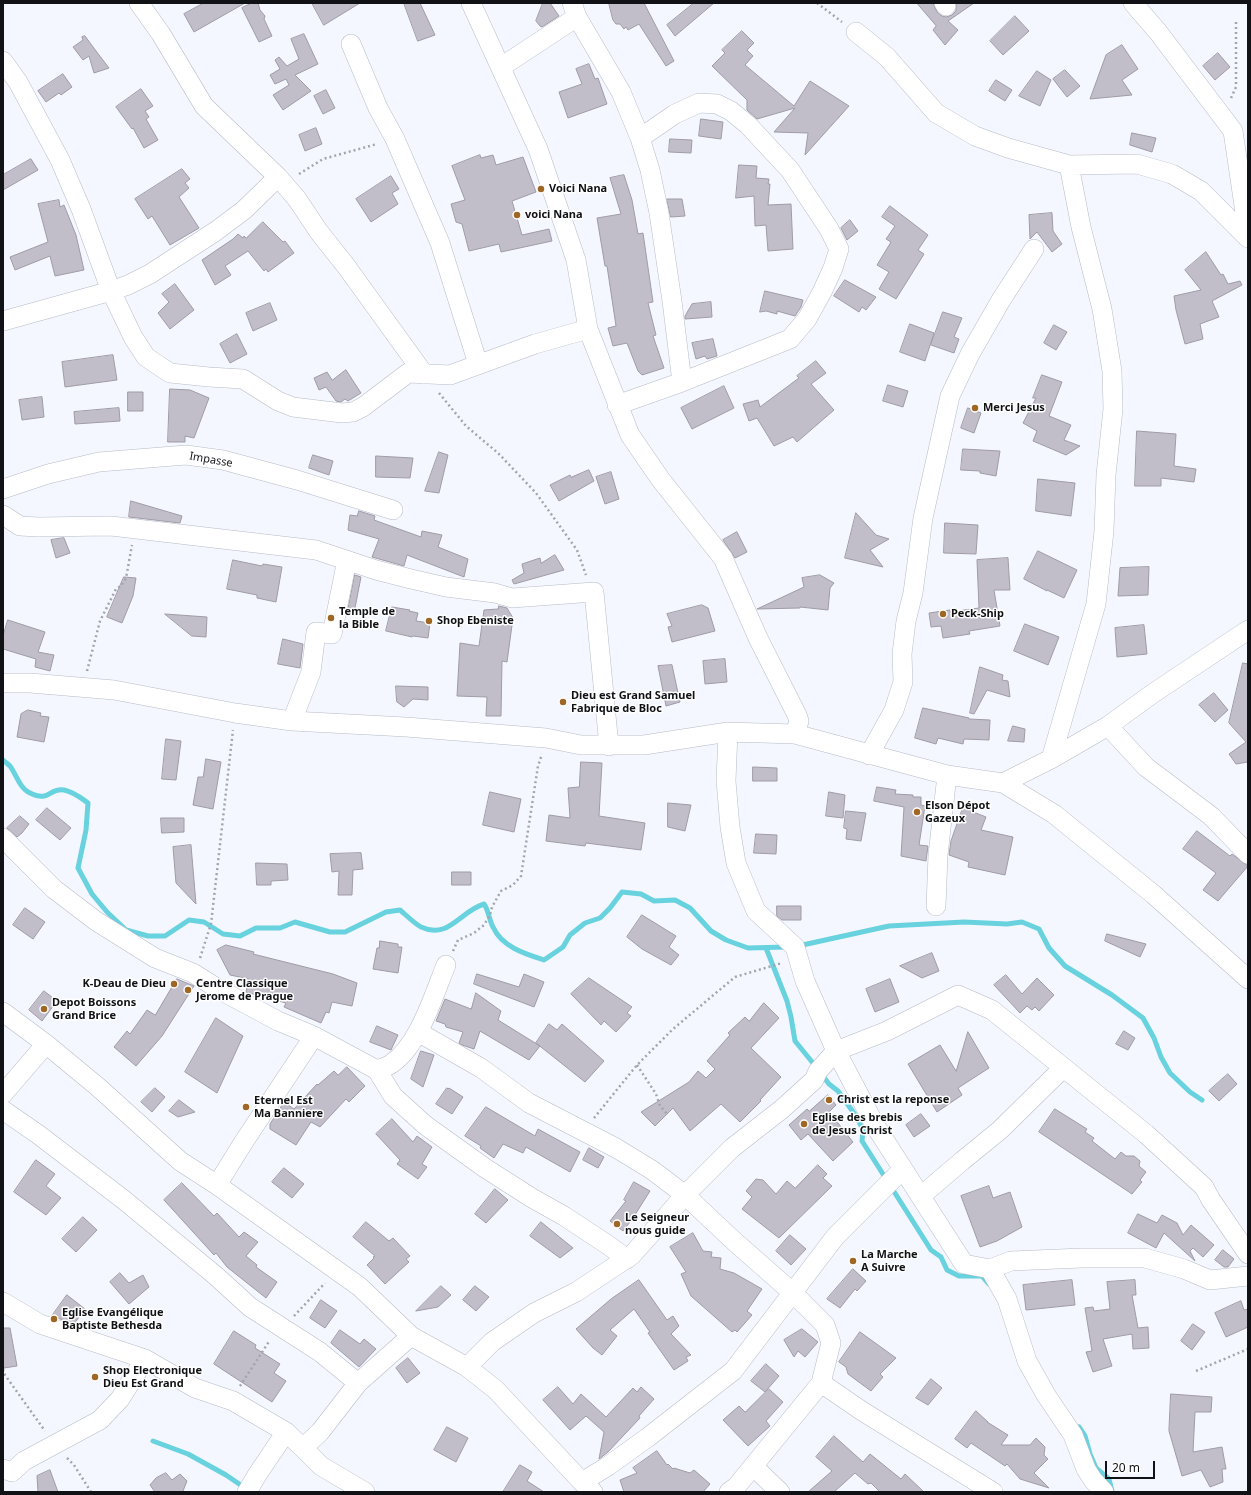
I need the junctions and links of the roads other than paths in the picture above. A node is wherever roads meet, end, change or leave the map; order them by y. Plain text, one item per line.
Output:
1 (139, 3) edge
2 (471, 3) edge
3 (1134, 3) edge
4 (575, 10) edge
5 (856, 32) road end
6 (351, 44) dead end
7 (3, 61) edge
8 (500, 67) junction
9 (640, 138) junction
10 (1069, 165) junction
11 (280, 181) junction
12 (1248, 233) edge
13 (1248, 238) edge
14 (1034, 249) dead end
15 (111, 292) junction
16 (3, 321) edge
17 (588, 329) junction
18 (478, 364) junction
19 (424, 374) junction
20 (682, 382) junction
21 (617, 405) junction
22 (3, 489) edge
23 (393, 510) dead end
24 (3, 515) edge
25 (347, 560) junction
26 (1248, 630) edge
27 (3, 683) edge
28 (292, 721) junction
29 (1108, 726) junction
30 (728, 732) junction
31 (795, 734) junction
32 (609, 746) junction
33 (869, 755) junction
34 (1050, 759) junction
35 (947, 775) junction
36 (1003, 782) junction
37 (3, 838) edge
38 (1248, 854) edge
39 (936, 906) dead end
40 (446, 965) dead end
41 (1248, 979) edge
42 (3, 1012) edge
43 (418, 1032) junction
44 (314, 1036) junction
45 (46, 1044) junction
46 (836, 1051) junction
47 (1063, 1068) junction
48 (377, 1070) junction
49 (3, 1094) edge
50 (3, 1110) edge
51 (903, 1169) junction
52 (217, 1185) junction
53 (685, 1195) junction
54 (922, 1196) junction
55 (1248, 1254) edge
56 (627, 1259) junction
57 (990, 1269) junction
58 (1248, 1276) edge
59 (793, 1293) junction
60 (4, 1303) edge
61 (411, 1336) junction
62 (145, 1358) junction
63 (467, 1367) junction
64 (358, 1383) junction
65 (821, 1383) junction
66 (286, 1432) junction
67 (303, 1448) junction
68 (753, 1466) junction
69 (3, 1469) edge
70 (587, 1487) edge
71 (1100, 1490) edge
72 (247, 1492) edge
73 (364, 1492) edge
74 (728, 1492) edge
75 (780, 1492) edge
76 (993, 1492) edge

1 - 11 street
2 - 8 street
3 - 12 street
4 - 8 street
4 - 9 street
5 - 10 street
6 - 18 street
7 - 15 street
8 - 17 street
9 - 20 street
9 - 20 street
10 - 13 street
10 - 34 street
11 - 15 street
11 - 19 street
14 - 33 street
15 - 16 street
15 - 19 street
17 - 18 street
17 - 21 street
18 - 19 street
20 - 21 street
21 - 31 street
22 - 23 street, Impasse
24 - 25 street
25 - 28 street
25 - 32 street
26 - 29 street
27 - 28 street
28 - 32 street
29 - 34 street
29 - 38 street
30 - 31 street
30 - 32 street
30 - 46 street
31 - 33 street
33 - 35 street
34 - 36 street
35 - 36 street
35 - 39 street
36 - 41 street
37 - 44 street
40 - 43 street
42 - 45 street
43 - 48 street
43 - 53 street
44 - 48 street
44 - 52 street
45 - 49 street
45 - 52 street
46 - 47 street
46 - 51 street
46 - 53 street
47 - 54 street
47 - 55 street
48 - 56 street
50 - 64 street
51 - 54 street
51 - 59 street
52 - 61 street
53 - 56 street
53 - 59 street
54 - 57 street
56 - 63 street
57 - 58 street
57 - 71 street
59 - 65 street
59 - 70 street
60 - 62 street
61 - 63 street
61 - 64 street
62 - 66 street
62 - 69 street
63 - 70 street
64 - 67 street
65 - 68 street
65 - 76 street
66 - 67 street
66 - 72 street
67 - 73 street
68 - 74 street
68 - 75 street

